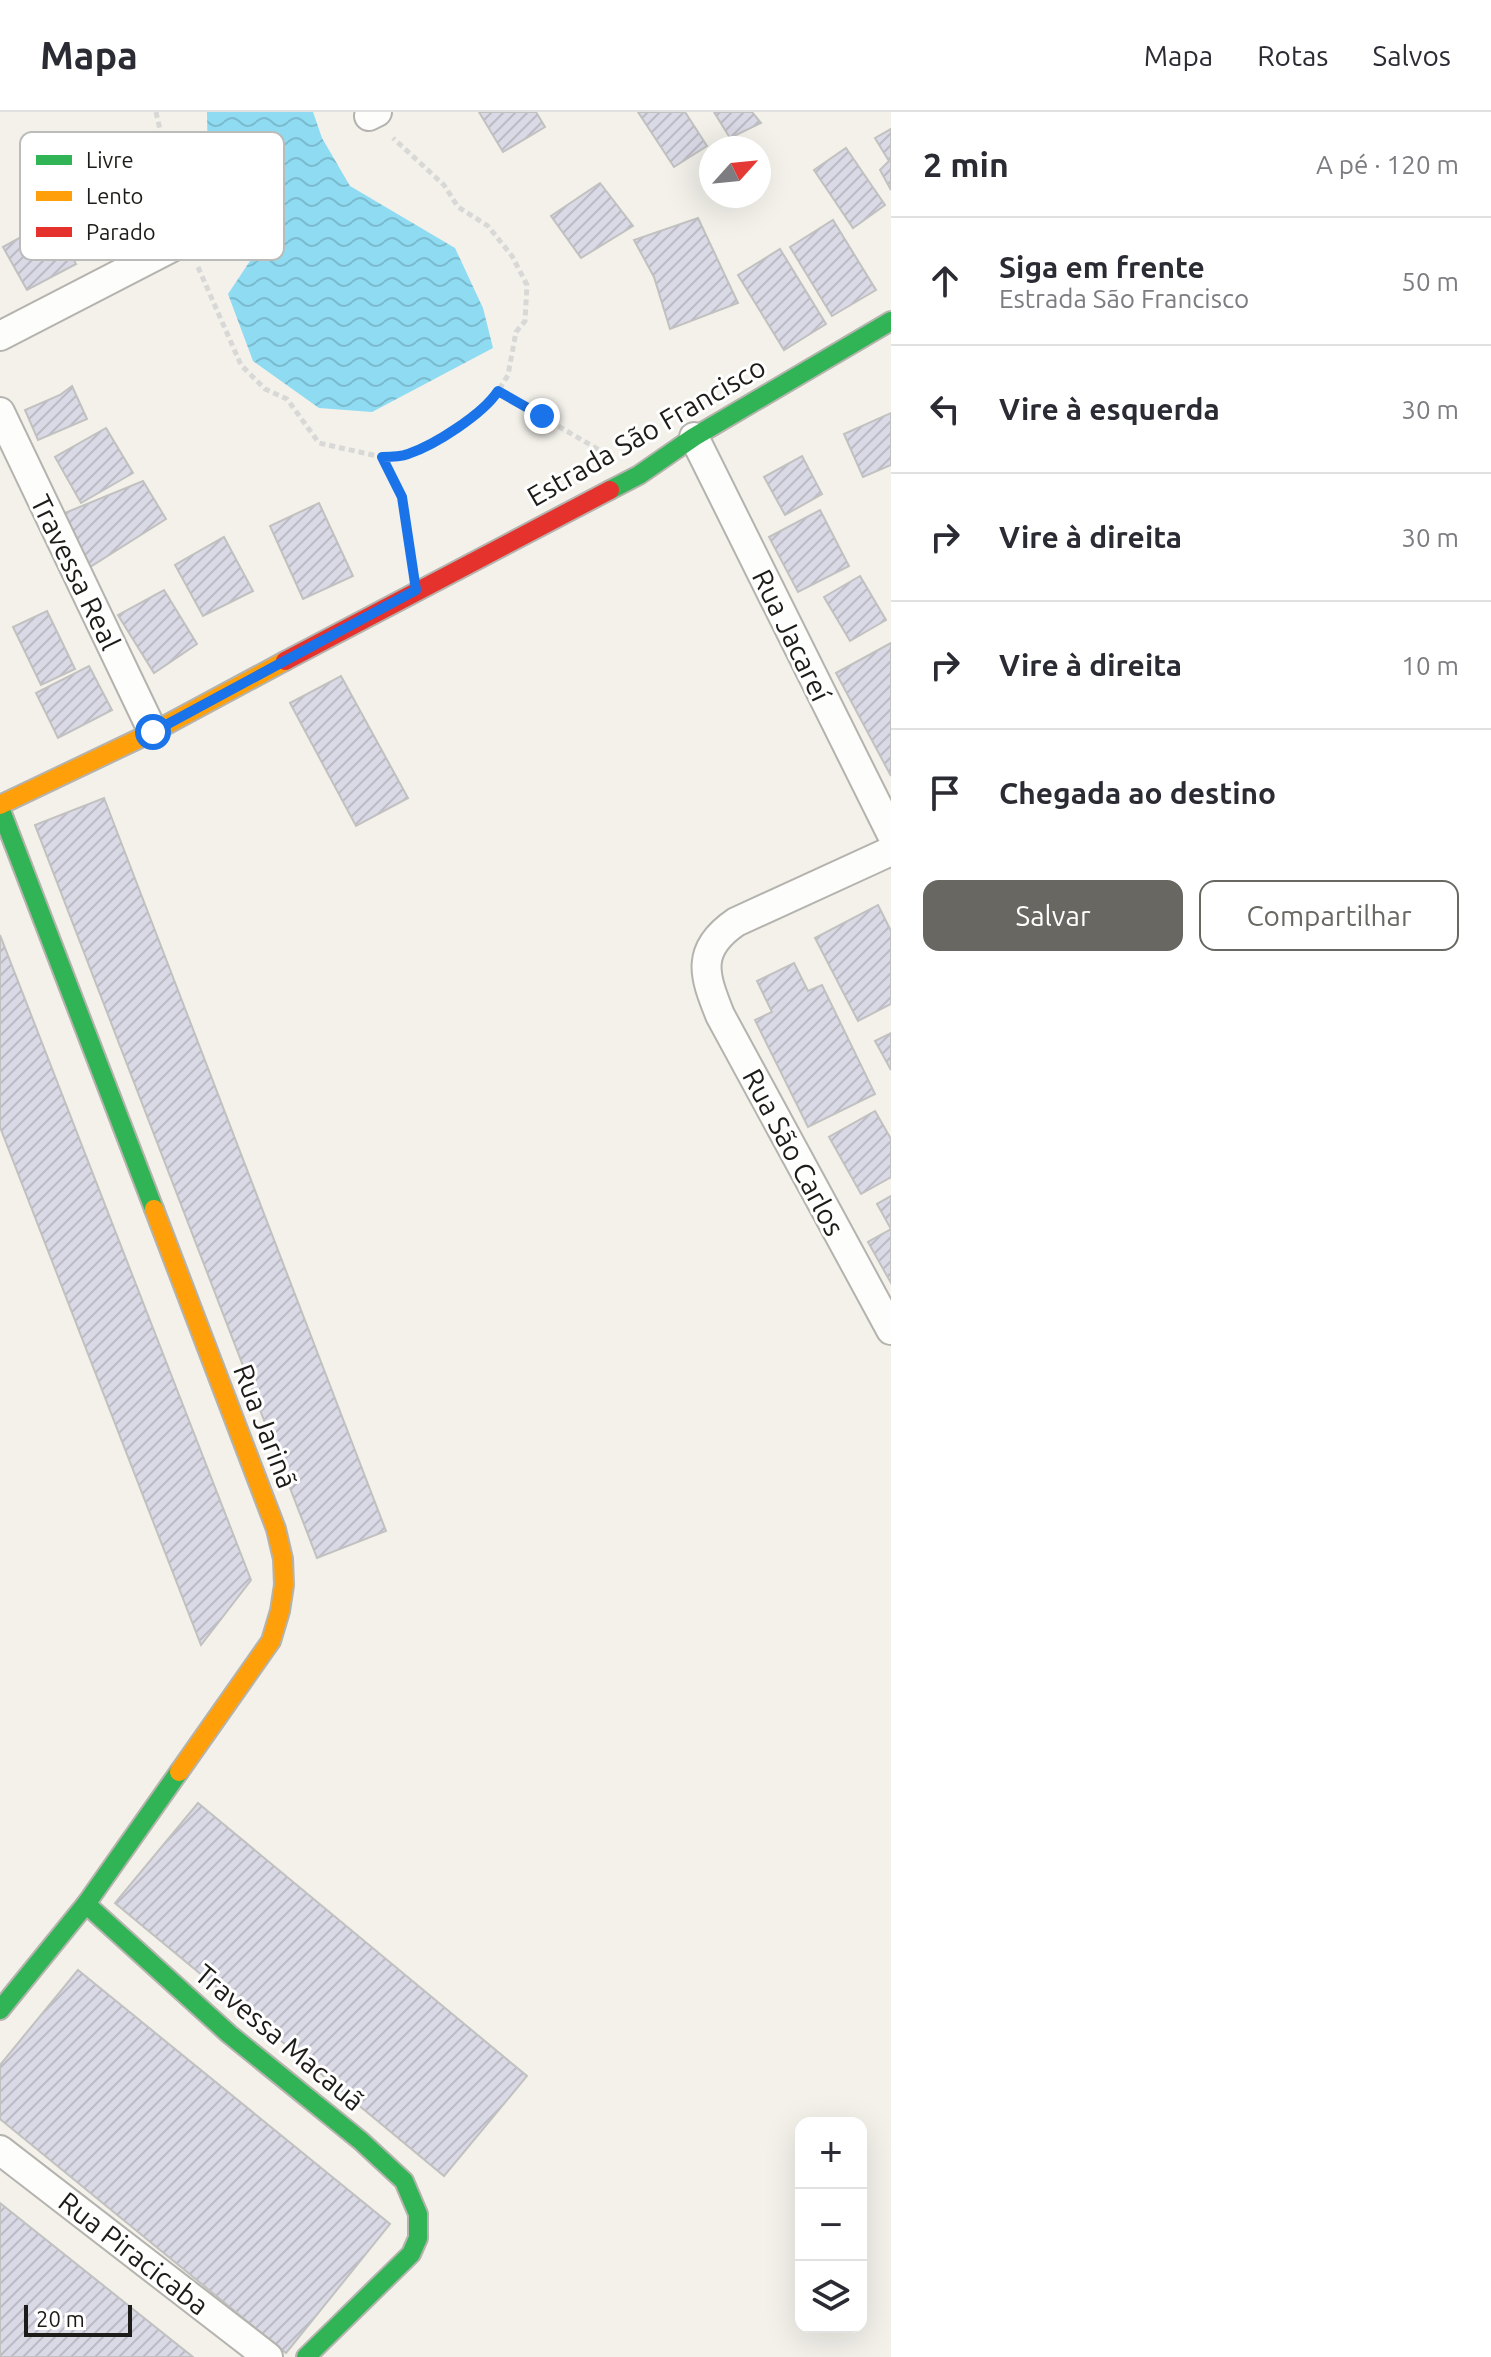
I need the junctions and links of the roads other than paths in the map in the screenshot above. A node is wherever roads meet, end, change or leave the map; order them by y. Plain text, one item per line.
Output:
1 (147, 260) edge
2 (891, 321) edge
3 (0, 336) edge
4 (0, 412) edge
5 (694, 437) junction
6 (153, 732) junction
7 (0, 807) edge
8 (891, 833) edge
9 (891, 851) edge
10 (891, 1330) edge
11 (86, 1904) junction
12 (0, 2010) edge
13 (0, 2150) edge
14 (268, 2357) edge
15 (306, 2357) edge

1 - 3 street
2 - 5 street, Estrada São Francisco
4 - 6 street, Travessa Real
5 - 6 street, Estrada São Francisco
5 - 8 street, Rua Jacareí
6 - 7 street, Estrada São Francisco
7 - 11 street, Rua Jarinã
9 - 10 street, Rua São Carlos
11 - 12 street, Rua Jarinã
11 - 15 street, Travessa Macauã
13 - 14 street, Rua Piracicaba

